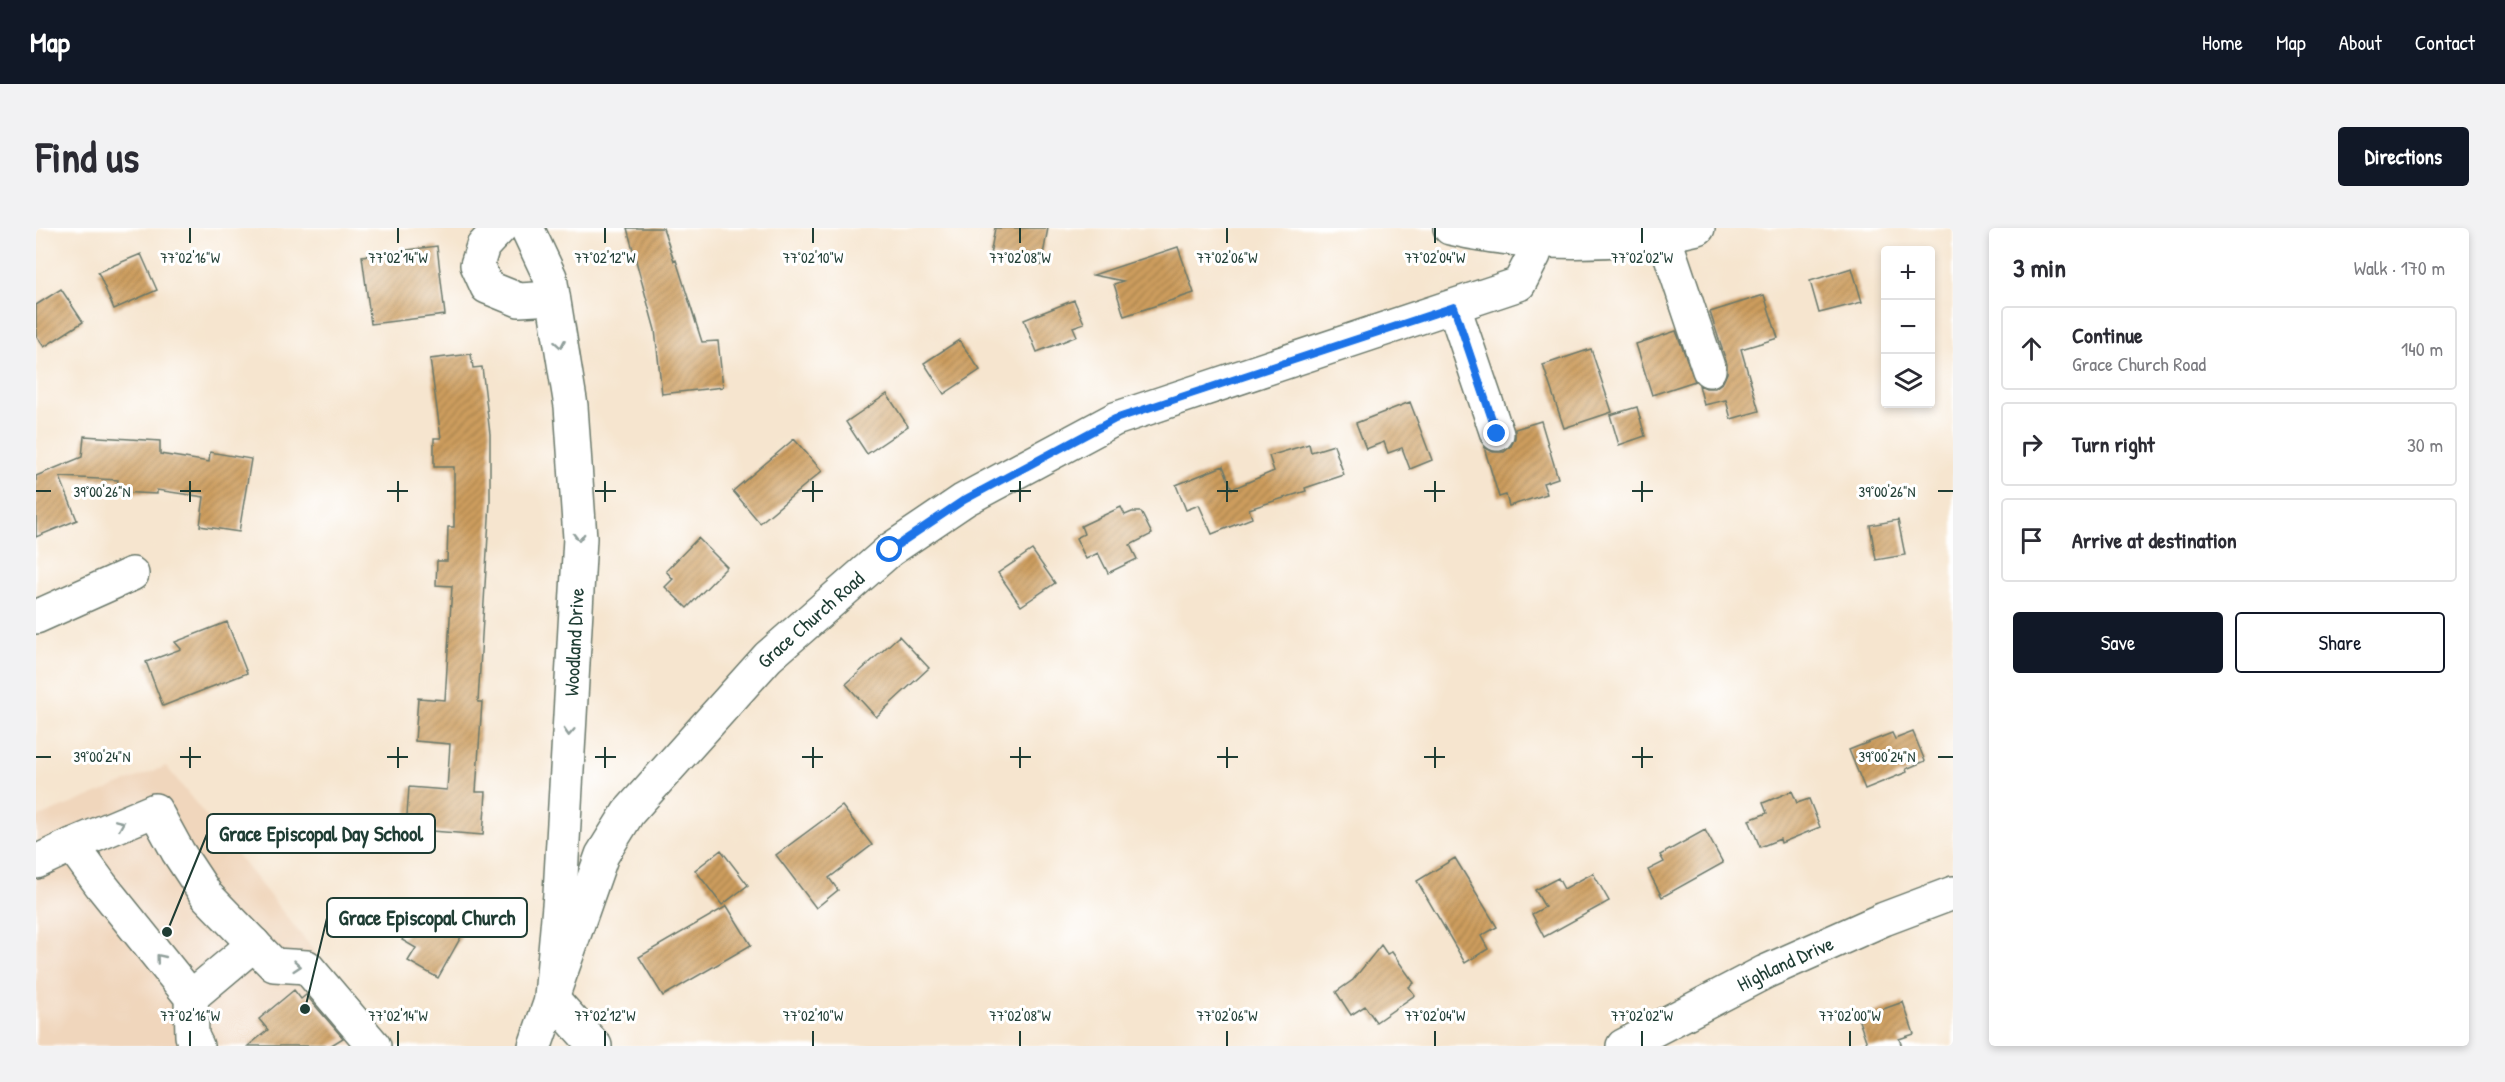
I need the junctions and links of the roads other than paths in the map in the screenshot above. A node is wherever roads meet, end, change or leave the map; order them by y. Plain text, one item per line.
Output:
1 (500, 228) edge
2 (527, 228) edge
3 (1450, 228) edge
4 (1698, 228) edge
5 (1664, 236) junction
6 (1538, 239) junction
7 (553, 298) junction
8 (1454, 307) junction
9 (1709, 370) dead end
10 (1497, 434) dead end
11 (132, 574) dead end
12 (36, 617) edge
13 (72, 844) junction
14 (36, 862) edge
15 (1953, 893) edge
16 (254, 944) junction
17 (191, 997) junction
18 (551, 997) junction
19 (198, 1046) edge
20 (374, 1046) edge
21 (535, 1046) edge
22 (595, 1046) edge
23 (1623, 1046) edge

1 - 7 street
2 - 7 street, Woodland Drive
3 - 6 street
4 - 5 street
5 - 6 street
5 - 9 street
6 - 8 street, Grace Church Road
7 -> 18 street, Woodland Drive
8 - 10 street
8 - 18 street, Grace Church Road
11 - 12 street
13 - 14 street
13 -> 16 street
17 -> 13 street
15 - 23 street, Highland Drive
16 - 17 street
16 -> 20 street
17 - 19 street
18 - 21 street, Grace Church Road
18 - 22 street

